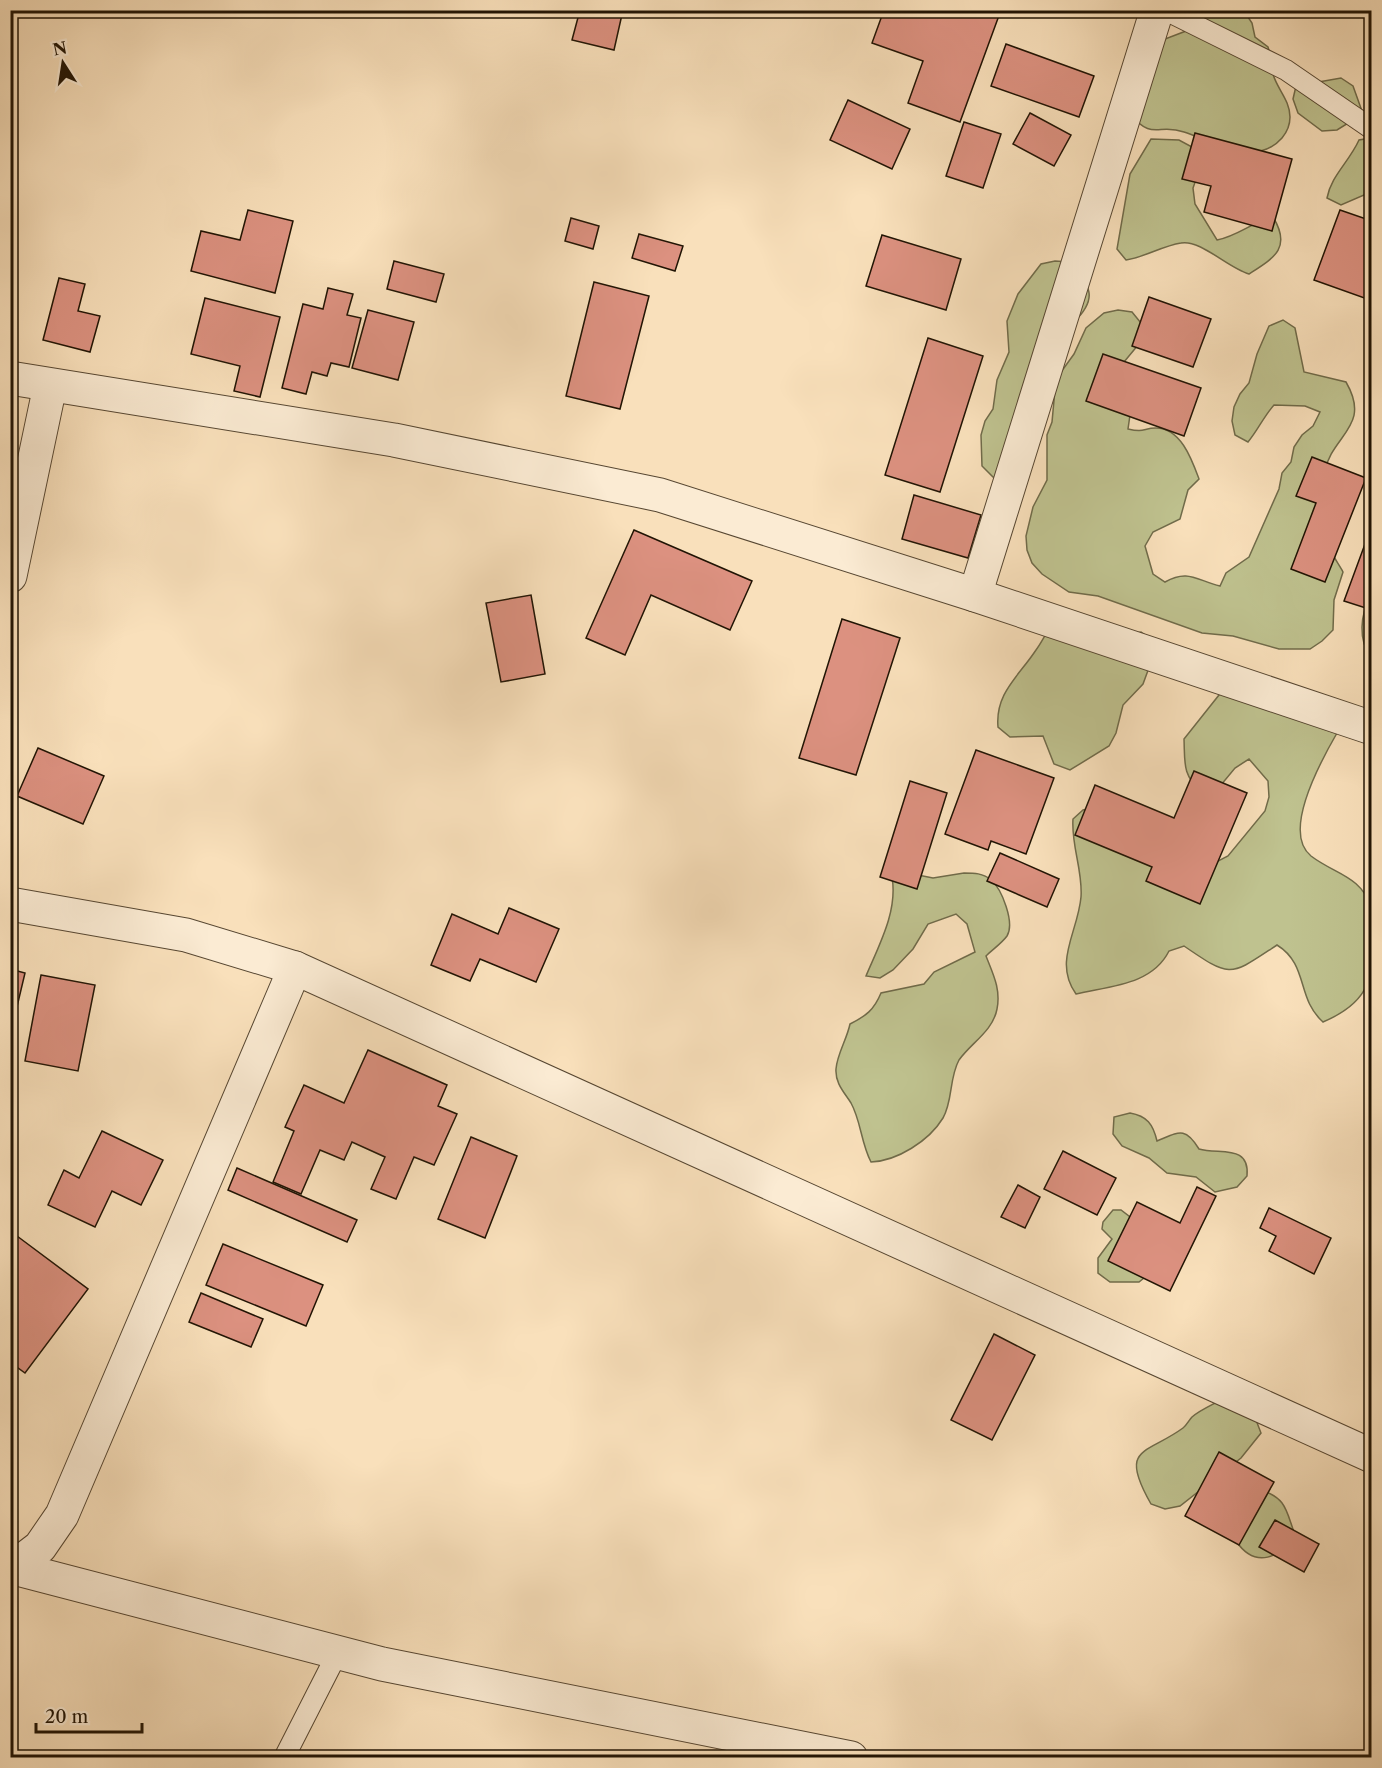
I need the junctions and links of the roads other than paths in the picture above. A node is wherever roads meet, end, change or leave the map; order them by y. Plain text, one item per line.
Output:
1 (1157, 10) edge
2 (1165, 10) edge
3 (1371, 129) edge
4 (10, 378) edge
5 (50, 386) junction
6 (10, 576) edge
7 (975, 595) junction
8 (1371, 728) edge
9 (10, 904) edge
10 (295, 968) junction
11 (1371, 1456) edge
12 (11, 1568) edge
13 (338, 1652) junction
14 (284, 1758) edge
15 (851, 1758) edge

1 - 7 street
2 - 3 lane
4 - 5 street
5 - 6 street
5 - 7 street
7 - 8 street
9 - 10 street
10 - 11 street
10 - 12 street
12 - 13 street
13 - 14 lane
13 - 15 street

